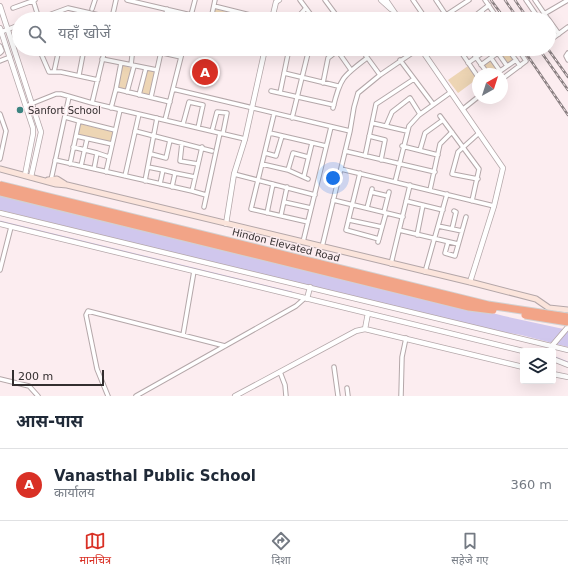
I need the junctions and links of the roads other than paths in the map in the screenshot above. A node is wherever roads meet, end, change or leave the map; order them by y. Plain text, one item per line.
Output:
1 (18, 0) edge
2 (34, 0) edge
3 (95, 0) edge
4 (116, 0) edge
5 (127, 0) edge
6 (195, 0) edge
7 (216, 0) edge
8 (272, 0) edge
9 (300, 0) edge
10 (325, 0) edge
11 (381, 0) edge
12 (386, 0) edge
13 (413, 0) edge
14 (437, 0) edge
15 (469, 0) edge
16 (485, 0) edge
17 (526, 0) edge
18 (535, 0) edge
19 (568, 0) edge
20 (278, 1) edge
21 (20, 5) junction
22 (489, 5) junction
23 (0, 6) edge
24 (214, 6) junction
25 (13, 8) dead end
26 (306, 8) junction
27 (92, 9) dead end
28 (167, 9) junction
29 (393, 10) joint
30 (481, 11) edge
31 (37, 12) edge
32 (55, 12) edge
33 (86, 12) edge
34 (113, 12) edge
35 (166, 12) edge
36 (176, 12) edge
37 (192, 12) edge
38 (213, 12) edge
39 (238, 12) edge
40 (274, 12) edge
41 (302, 12) edge
42 (309, 12) edge
43 (334, 12) edge
44 (421, 12) edge
45 (444, 12) edge
46 (451, 12) edge
47 (494, 12) edge
48 (534, 12) edge
49 (543, 12) edge
50 (547, 12) edge
51 (568, 27) edge
52 (12, 28) edge
53 (8, 29) junction
54 (1, 30) edge
55 (556, 30) edge
56 (559, 34) junction
57 (556, 36) edge
58 (12, 41) edge
59 (0, 46) edge
60 (0, 53) edge
61 (568, 54) edge
62 (17, 56) edge
63 (42, 56) edge
64 (57, 56) edge
65 (82, 56) edge
66 (103, 56) edge
67 (132, 56) dead end
68 (159, 56) edge
69 (178, 56) edge
70 (264, 56) edge
71 (288, 56) edge
72 (308, 56) edge
73 (330, 56) edge
74 (340, 56) edge
75 (407, 56) edge
76 (426, 56) edge
77 (464, 56) edge
78 (494, 56) edge
79 (500, 56) edge
80 (513, 56) edge
81 (523, 56) edge
82 (10, 57) junction
83 (181, 57) joint
84 (476, 57) joint
85 (368, 58) joint
86 (491, 58) junction
87 (0, 60) edge
88 (102, 60) junction
89 (400, 60) junction
90 (516, 60) junction
91 (568, 60) edge
92 (121, 63) junction
93 (468, 63) junction
94 (132, 65) junction
95 (481, 65) junction
96 (507, 66) junction
97 (520, 66) junction
98 (146, 68) junction
99 (483, 68) edge
100 (496, 68) edge
101 (504, 68) edge
102 (472, 69) edge
103 (157, 70) junction
104 (351, 70) junction
105 (54, 72) junction
106 (284, 73) junction
107 (78, 75) junction
108 (380, 75) junction
109 (508, 75) edge
110 (303, 78) junction
111 (414, 79) junction
112 (98, 80) junction
113 (323, 83) junction
114 (338, 86) junction
115 (116, 89) junction
116 (173, 89) junction
117 (271, 91) dead end
118 (127, 92) junction
119 (450, 92) junction
120 (280, 93) junction
121 (139, 95) junction
122 (298, 96) junction
123 (69, 97) junction
124 (151, 97) junction
125 (170, 102) junction
126 (472, 102) edge
127 (92, 103) junction
128 (33, 104) junction
129 (433, 104) junction
130 (26, 106) junction
131 (253, 107) junction
132 (111, 108) junction
133 (462, 109) junction
134 (120, 110) junction
135 (0, 114) edge
136 (139, 114) junction
137 (274, 114) junction
138 (420, 114) junction
139 (440, 116) dead end
140 (65, 117) junction
141 (157, 118) junction
142 (292, 118) junction
143 (165, 120) junction
144 (444, 120) junction
145 (79, 121) junction
146 (2, 122) edge
147 (372, 123) junction
148 (183, 124) junction
149 (386, 126) junction
150 (331, 127) junction
151 (198, 128) junction
152 (115, 130) junction
153 (135, 131) junction
154 (212, 131) junction
155 (350, 131) junction
156 (406, 131) junction
157 (452, 132) junction
158 (221, 133) junction
159 (270, 133) junction
160 (479, 133) junction
161 (76, 136) junction
162 (154, 136) junction
163 (282, 136) junction
164 (370, 136) junction
165 (87, 138) junction
166 (245, 139) junction
167 (170, 140) junction
168 (182, 143) junction
169 (312, 143) junction
170 (112, 144) junction
171 (326, 146) junction
172 (402, 146) junction
173 (462, 146) junction
174 (73, 147) junction
175 (202, 148) junction
176 (1, 150) edge
177 (85, 150) junction
178 (420, 150) junction
179 (212, 151) dead end
180 (345, 151) junction
181 (97, 153) junction
182 (264, 153) junction
183 (151, 154) junction
184 (438, 154) junction
185 (308, 156) junction
186 (365, 156) junction
187 (109, 157) junction
188 (0, 159) edge
189 (56, 160) junction
190 (381, 160) junction
191 (70, 164) junction
192 (198, 164) junction
193 (262, 164) junction
194 (398, 164) junction
195 (81, 166) junction
196 (148, 167) junction
197 (0, 169) edge
198 (94, 169) junction
199 (341, 169) junction
200 (163, 170) junction
201 (288, 170) junction
202 (106, 172) junction
203 (435, 172) junction
204 (175, 173) junction
205 (360, 173) junction
206 (234, 174) junction
207 (24, 175) junction
208 (125, 176) junction
209 (304, 176) junction
210 (31, 177) junction
211 (195, 177) junction
212 (308, 179) dead end
213 (49, 180) junction
214 (258, 180) junction
215 (478, 180) junction
216 (145, 181) junction
217 (395, 182) junction
218 (160, 184) junction
219 (273, 184) junction
220 (410, 185) junction
221 (0, 186) edge
222 (172, 187) junction
223 (287, 187) junction
224 (430, 190) junction
225 (192, 191) junction
226 (0, 192) edge
227 (447, 194) junction
228 (206, 195) junction
229 (315, 195) junction
230 (334, 200) junction
231 (406, 200) junction
232 (472, 200) junction
233 (284, 202) junction
234 (352, 205) junction
235 (424, 205) junction
236 (494, 206) junction
237 (204, 208) dead end
238 (311, 208) junction
239 (367, 208) junction
240 (443, 210) junction
241 (454, 211) dead end
242 (266, 212) junction
243 (0, 213) edge
244 (385, 213) junction
245 (281, 215) junction
246 (403, 217) junction
247 (466, 217) dead end
248 (349, 220) junction
249 (308, 222) junction
250 (0, 224) edge
251 (226, 224) junction
252 (438, 226) junction
253 (11, 227) junction
254 (382, 227) junction
255 (452, 229) junction
256 (399, 230) junction
257 (462, 231) junction
258 (417, 235) junction
259 (435, 239) junction
260 (448, 242) junction
261 (303, 243) junction
262 (458, 244) junction
263 (322, 247) junction
264 (146, 254) junction
265 (391, 264) junction
266 (0, 270) edge
267 (194, 271) junction
268 (425, 272) junction
269 (470, 282) junction
270 (310, 290) junction
271 (307, 298) junction
272 (549, 308) junction
273 (568, 310) edge
274 (368, 313) junction
275 (568, 317) edge
276 (568, 325) edge
277 (365, 329) junction
278 (183, 335) junction
279 (406, 338) junction
280 (225, 346) junction
281 (552, 346) junction
282 (520, 350) edge
283 (568, 350) edge
284 (556, 360) edge
285 (568, 365) edge
286 (520, 366) edge
287 (334, 367) dead end
288 (280, 372) junction
289 (556, 374) edge
290 (568, 376) edge
291 (0, 379) edge
292 (347, 388) dead end
293 (38, 396) edge
294 (108, 396) edge
295 (136, 396) edge
296 (236, 396) edge
297 (286, 396) edge
298 (338, 396) edge
299 (348, 396) edge
300 (401, 396) edge

1 - 21 street
2 - 21 street
2 - 31 street
3 - 27 street
4 - 34 street
5 - 28 street
6 - 37 street
7 - 24 street
8 - 20 street
9 - 26 street
10 - 43 street
11 - 29 street
12 - 29 street
13 - 44 street
14 - 45 street
15 - 46 street
16 - 22 street
17 - 48 street
18 - 49 street
19 - 50 street
20 - 40 street
21 - 25 street
22 - 30 street
22 - 47 street
23 - 53 street
24 - 38 street
24 - 39 street
26 - 41 street
26 - 42 street
28 - 35 street
28 - 36 street
32 - 33 street
51 - 56 street
52 - 53 street
53 - 54 street
53 - 58 street
54 - 82 street
55 - 56 street
56 - 57 street
59 - 60 street
61 - 91 street
62 - 128 street
63 - 105 street
64 - 105 street
65 - 107 street
66 - 88 street
67 - 94 street
68 - 103 street
69 - 83 street
70 - 131 street
71 - 106 street
72 - 110 street
73 - 113 street
74 - 104 street
75 - 89 street
76 - 119 street
77 - 93 street
78 - 86 street
79 - 96 street
80 - 90 street
81 - 97 street
82 - 87 street
82 - 130 street
83 - 116 street
84 - 93 street
84 - 95 street
85 - 104 street
85 - 108 street
86 - 95 street
86 - 100 street
88 - 92 street
88 - 112 street
89 - 108 street
89 - 111 street
90 - 96 street
90 - 97 street
92 - 94 street
92 - 115 street
93 - 102 street
94 - 98 street
94 - 118 street
95 - 99 street
96 - 101 street
97 - 109 street
98 - 103 street
98 - 121 street
103 - 124 street
104 - 114 street
105 - 107 street
106 - 110 street
106 - 120 street
107 - 112 street
108 - 155 street
110 - 113 street
110 - 122 street
111 - 129 street
111 - 147 street
112 - 127 street
113 - 114 street
114 - 122 street
115 - 118 street
115 - 132 street
116 - 125 street
116 - 131 street
117 - 120 street
118 - 121 street
119 - 129 street
119 - 133 street
120 - 122 street
121 - 124 street
122 - 142 street
123 - 127 street
123 - 128 street
123 - 140 street
124 - 125 street
125 - 143 street
126 - 133 street
127 - 132 street
128 - 130 street
128 - 210 street
129 - 138 street
130 - 207 street
131 - 137 street
131 - 166 street
132 - 134 street
133 - 160 street
134 - 136 street
134 - 152 street
135 - 146 street
136 - 141 street
136 - 153 street
137 - 142 street
137 - 159 street
138 - 149 street
138 - 156 street
139 - 144 street
140 - 145 street
140 - 189 street
141 - 143 street
141 - 162 street
142 - 150 street
143 - 148 street
144 - 157 street
144 - 178 street
145 - 152 street
145 - 161 street
146 - 176 street
147 - 149 street
147 - 164 street
148 - 151 street
148 - 151 street
149 - 156 street
150 - 155 street
150 - 171 street
151 - 154 street
152 - 170 street
153 - 162 street
153 - 208 street
154 - 158 street
154 - 158 street
155 - 180 street
156 - 172 street
157 - 173 street
157 - 184 street
158 - 166 street
158 - 228 street
159 - 163 street
159 - 182 street
160 - 173 street
160 - 236 street
161 - 165 street
161 - 174 street
162 - 167 street
162 - 183 street
163 - 169 street
163 - 182 street
164 - 186 street
164 - 190 street
165 - 170 street
165 - 177 street
166 - 206 street
167 - 168 street
167 - 183 street
168 - 175 street
168 - 192 street
169 - 171 street
169 - 185 street
170 - 187 street
171 - 229 street
172 - 178 street
172 - 194 street
173 - 215 street
173 - 215 street
174 - 177 street
174 - 191 street
175 - 179 street
175 - 192 street
176 - 188 street
177 - 181 street
177 - 195 street
178 - 184 street
180 - 186 street
180 - 199 street
181 - 187 street
181 - 198 street
182 - 193 street
183 - 196 street
184 - 203 street
185 - 201 street
185 - 209 street
186 - 190 street
187 - 202 street
189 - 191 street
189 - 213 street
190 - 194 street
191 - 195 street
192 - 211 street
193 - 201 street
193 - 214 street
194 - 203 street
194 - 217 street
195 - 198 street
196 - 200 street
196 - 216 street
197 - 207 main road
198 - 202 street
199 - 205 street
199 - 230 street
200 - 204 street
200 - 218 street
201 - 209 street
202 - 208 street
203 - 224 street
204 - 211 street
204 - 222 street
205 - 217 street
205 - 234 street
206 - 214 street
206 - 251 street
207 - 210 main road
208 - 216 street
209 - 212 street
210 - 213 main road
211 - 225 street
213 - 251 main road
214 - 219 street
214 - 242 street
215 - 232 street
216 - 218 street
217 - 220 street
218 - 222 street
219 - 223 street
219 - 242 street
220 - 224 street
220 - 231 street
221 - 275 highway, Hindon Elevated Road, bridge
222 - 225 street
223 - 229 street
223 - 233 street
224 - 227 street
225 - 228 street
226 - 276 highway, Hindon Elevated Road, bridge
227 - 232 street
227 - 240 street
228 - 237 street
229 - 238 street
230 - 234 street
230 - 263 street
231 - 235 street
231 - 246 street
232 - 236 street
233 - 238 street
233 - 245 street
234 - 239 street
234 - 248 street
235 - 240 street
235 - 258 street
236 - 269 street
238 - 249 street
239 - 244 street
239 - 244 street
240 - 252 street
241 - 255 street
242 - 245 street
243 - 264 street
244 - 246 street
244 - 254 street
245 - 249 street
246 - 256 street
247 - 257 street
248 - 254 street
248 - 254 street
249 - 261 street
250 - 253 street
251 - 261 main road
252 - 255 street
252 - 259 street
253 - 264 street
253 - 266 street
255 - 257 street
256 - 258 street
256 - 265 street
257 - 262 street
258 - 259 street
259 - 260 street
259 - 268 street
260 - 262 street
260 - 262 street
261 - 263 main road
263 - 265 main road
264 - 267 street
264 - 270 street
265 - 268 main road
267 - 271 street
267 - 278 street
268 - 269 main road
269 - 272 main road
270 - 271 street
270 - 281 street
271 - 274 street
271 - 280 street
272 - 273 main road
272 - 276 main road
274 - 277 street
274 - 282 street
276 - 281 street
277 - 279 street
277 - 288 street
278 - 280 street
278 - 294 street
279 - 286 street
279 - 300 street
280 - 295 street
281 - 283 street
284 - 285 street
287 - 298 street
288 - 296 street
288 - 297 street
289 - 290 street
291 - 293 street
292 - 299 street

